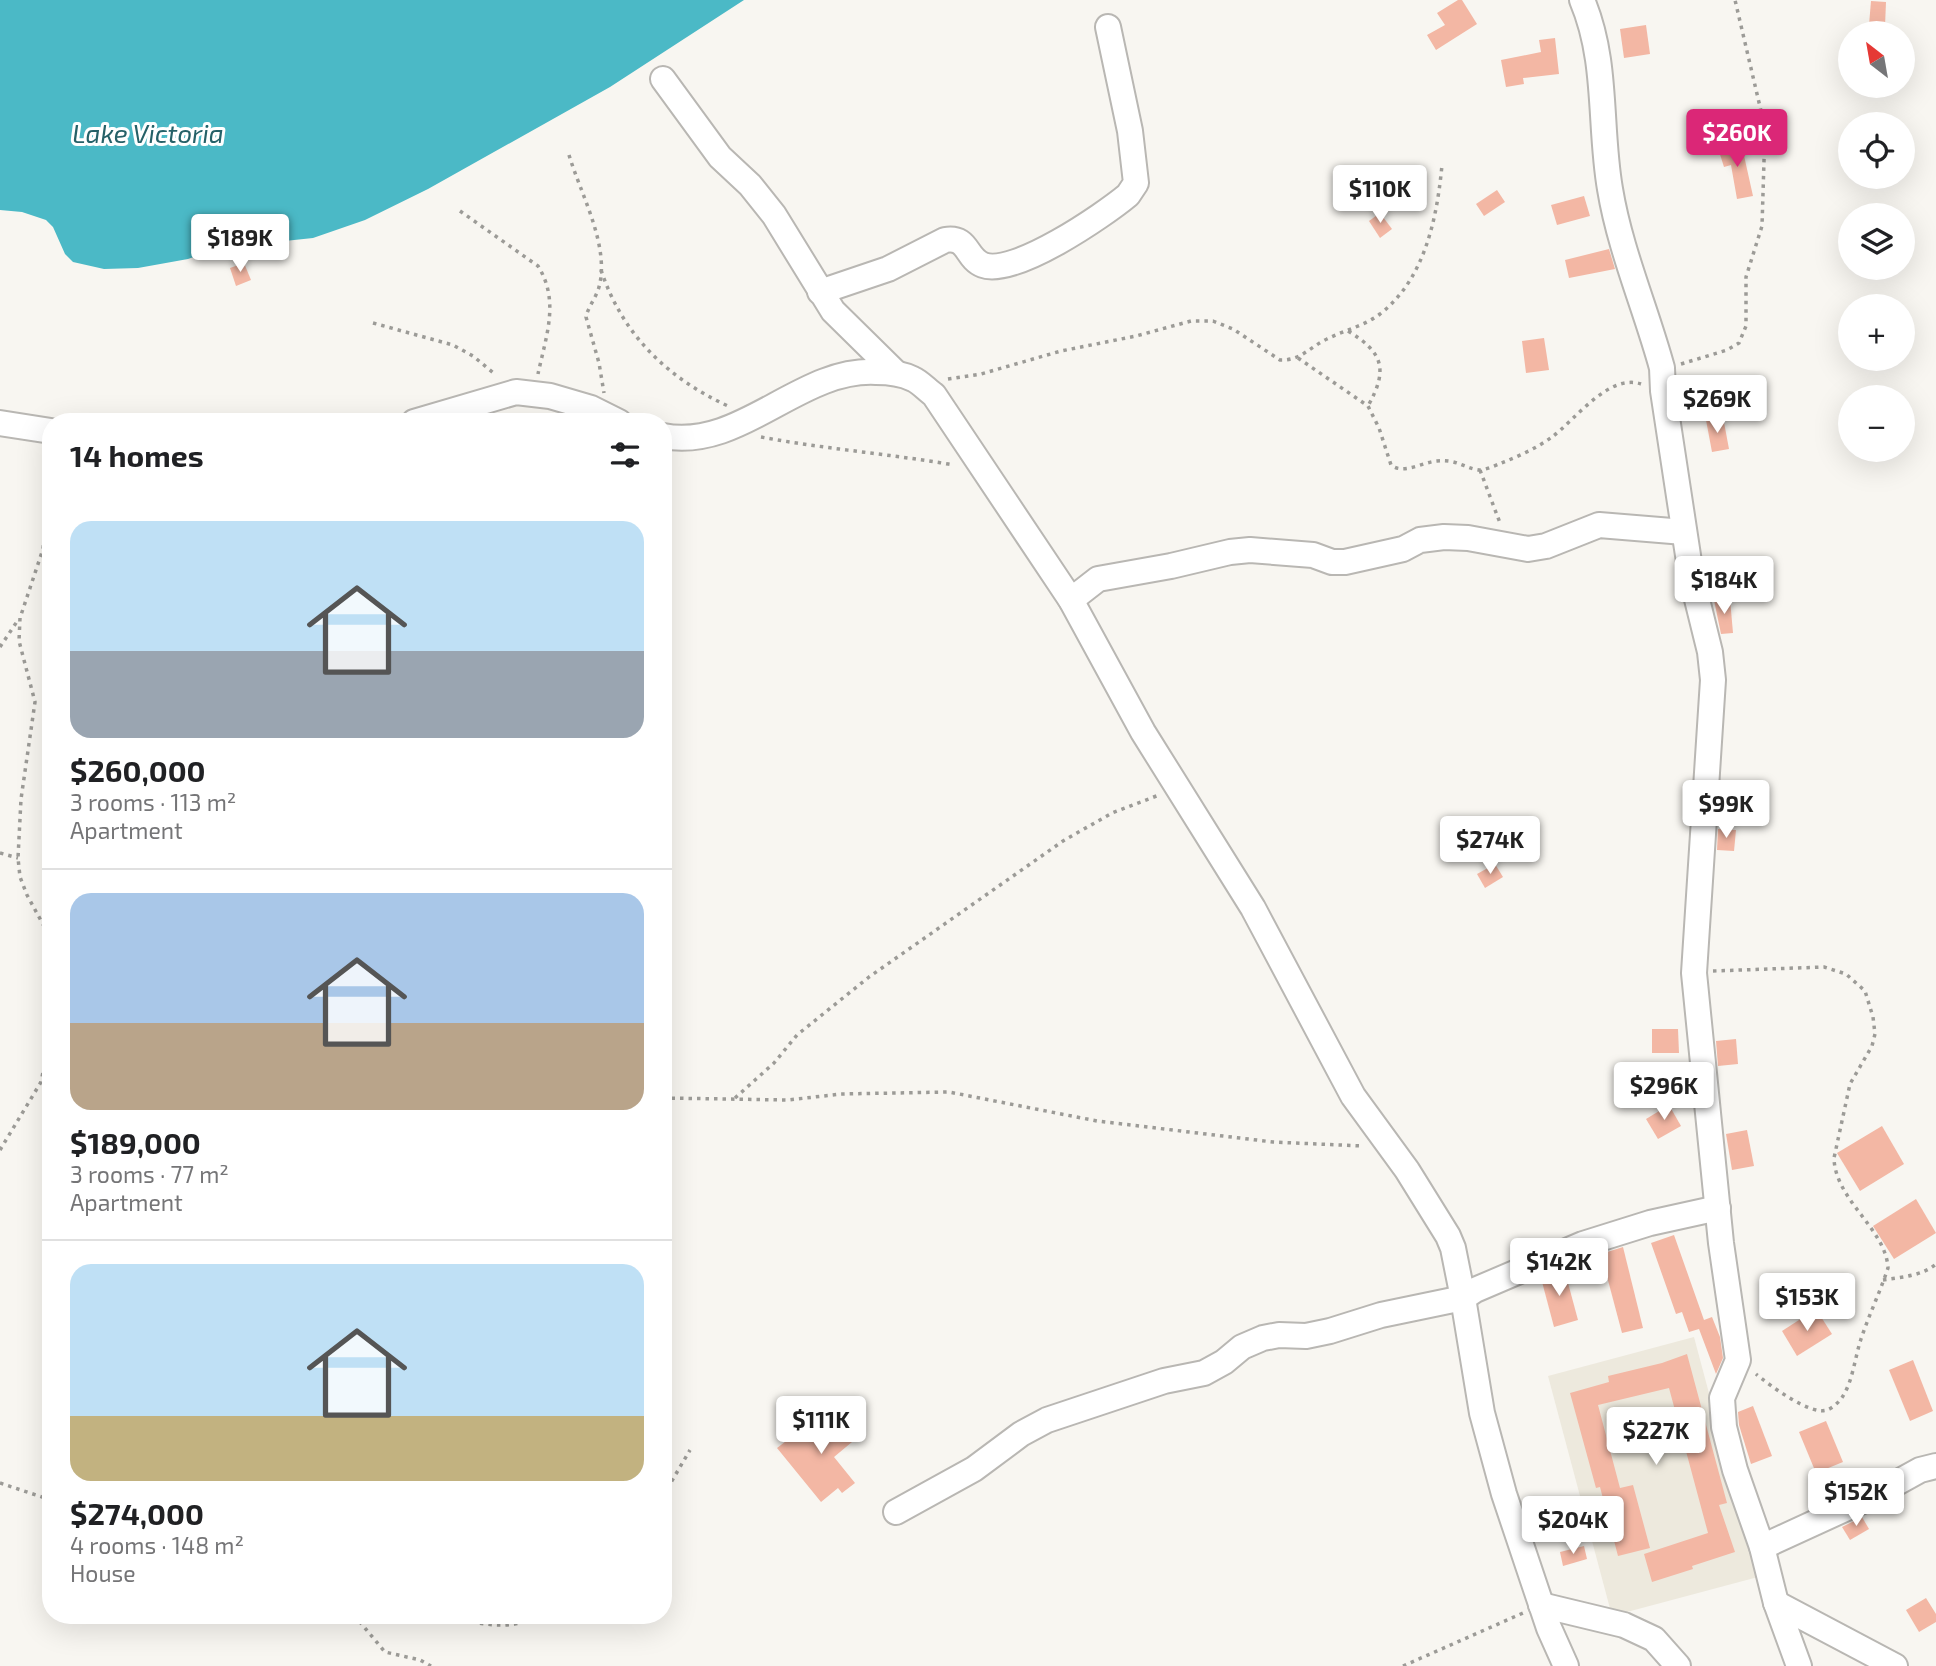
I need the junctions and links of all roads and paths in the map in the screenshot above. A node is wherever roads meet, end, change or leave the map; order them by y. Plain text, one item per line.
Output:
1 (1582, 0) edge
2 (1735, 0) edge
3 (1108, 27) dead end
4 (663, 79) dead end
5 (569, 155) dead end
6 (1442, 164) dead end
7 (460, 211) dead end
8 (601, 269) junction
9 (820, 292) junction
10 (373, 323) dead end
11 (1348, 331) junction
12 (1298, 358) junction
13 (905, 376) junction
14 (1662, 380) junction
15 (525, 393) junction
16 (1368, 406) junction
17 (448, 413) edge
18 (601, 413) edge
19 (611, 413) edge
20 (0, 423) edge
21 (755, 427) junction
22 (42, 430) edge
23 (672, 437) edge
24 (984, 470) junction
25 (1480, 470) junction
26 (1684, 532) junction
27 (1510, 544) junction
28 (42, 553) edge
29 (1071, 600) junction
30 (20, 618) junction
31 (0, 647) edge
32 (1177, 788) junction
33 (0, 853) edge
34 (18, 858) junction
35 (42, 922) edge
36 (1694, 973) junction
37 (42, 1077) edge
38 (672, 1098) edge
39 (733, 1100) junction
40 (1390, 1147) junction
41 (0, 1150) edge
42 (1718, 1208) junction
43 (1936, 1264) edge
44 (1884, 1280) junction
45 (1463, 1298) junction
46 (1738, 1360) junction
47 (690, 1450) dead end
48 (1936, 1466) edge
49 (672, 1481) edge
50 (0, 1483) edge
51 (42, 1497) edge
52 (896, 1512) dead end
53 (1762, 1547) junction
54 (1776, 1602) junction
55 (1541, 1605) junction
56 (362, 1624) edge
57 (503, 1624) edge
58 (523, 1624) edge
59 (431, 1666) edge
60 (1403, 1666) edge
61 (1566, 1666) edge
62 (1678, 1666) edge
63 (1798, 1666) edge
64 (1895, 1666) edge

1 - 14 street
2 - 14 path
3 - 9 street
4 - 9 street
5 - 8 path
6 - 11 path
7 - 15 path
8 - 19 path
8 - 21 path
9 - 13 street
10 - 15 path
11 - 12 path
11 - 16 path
12 - 13 path
12 - 16 path
13 - 21 street
13 - 24 street
14 - 25 path
14 - 26 street
15 - 17 street
15 - 18 street
16 - 25 path
20 - 22 street
21 - 23 street
21 - 24 path
24 - 29 street
25 - 27 path
26 - 27 street
26 - 36 street
27 - 29 street
28 - 30 path
29 - 32 street
30 - 31 path
30 - 34 path
32 - 39 path
32 - 40 street
33 - 34 path
34 - 35 path
36 - 42 street
36 - 44 path
37 - 41 path
38 - 39 path
39 - 40 path
40 - 45 street
42 - 45 street
42 - 46 street
43 - 44 path
44 - 46 path
45 - 52 street
45 - 55 street
46 - 53 street
47 - 49 path
48 - 53 street
50 - 51 path
53 - 54 street
54 - 63 street
54 - 64 street
55 - 60 path
55 - 61 street
55 - 62 street
56 - 59 path
57 - 58 path

